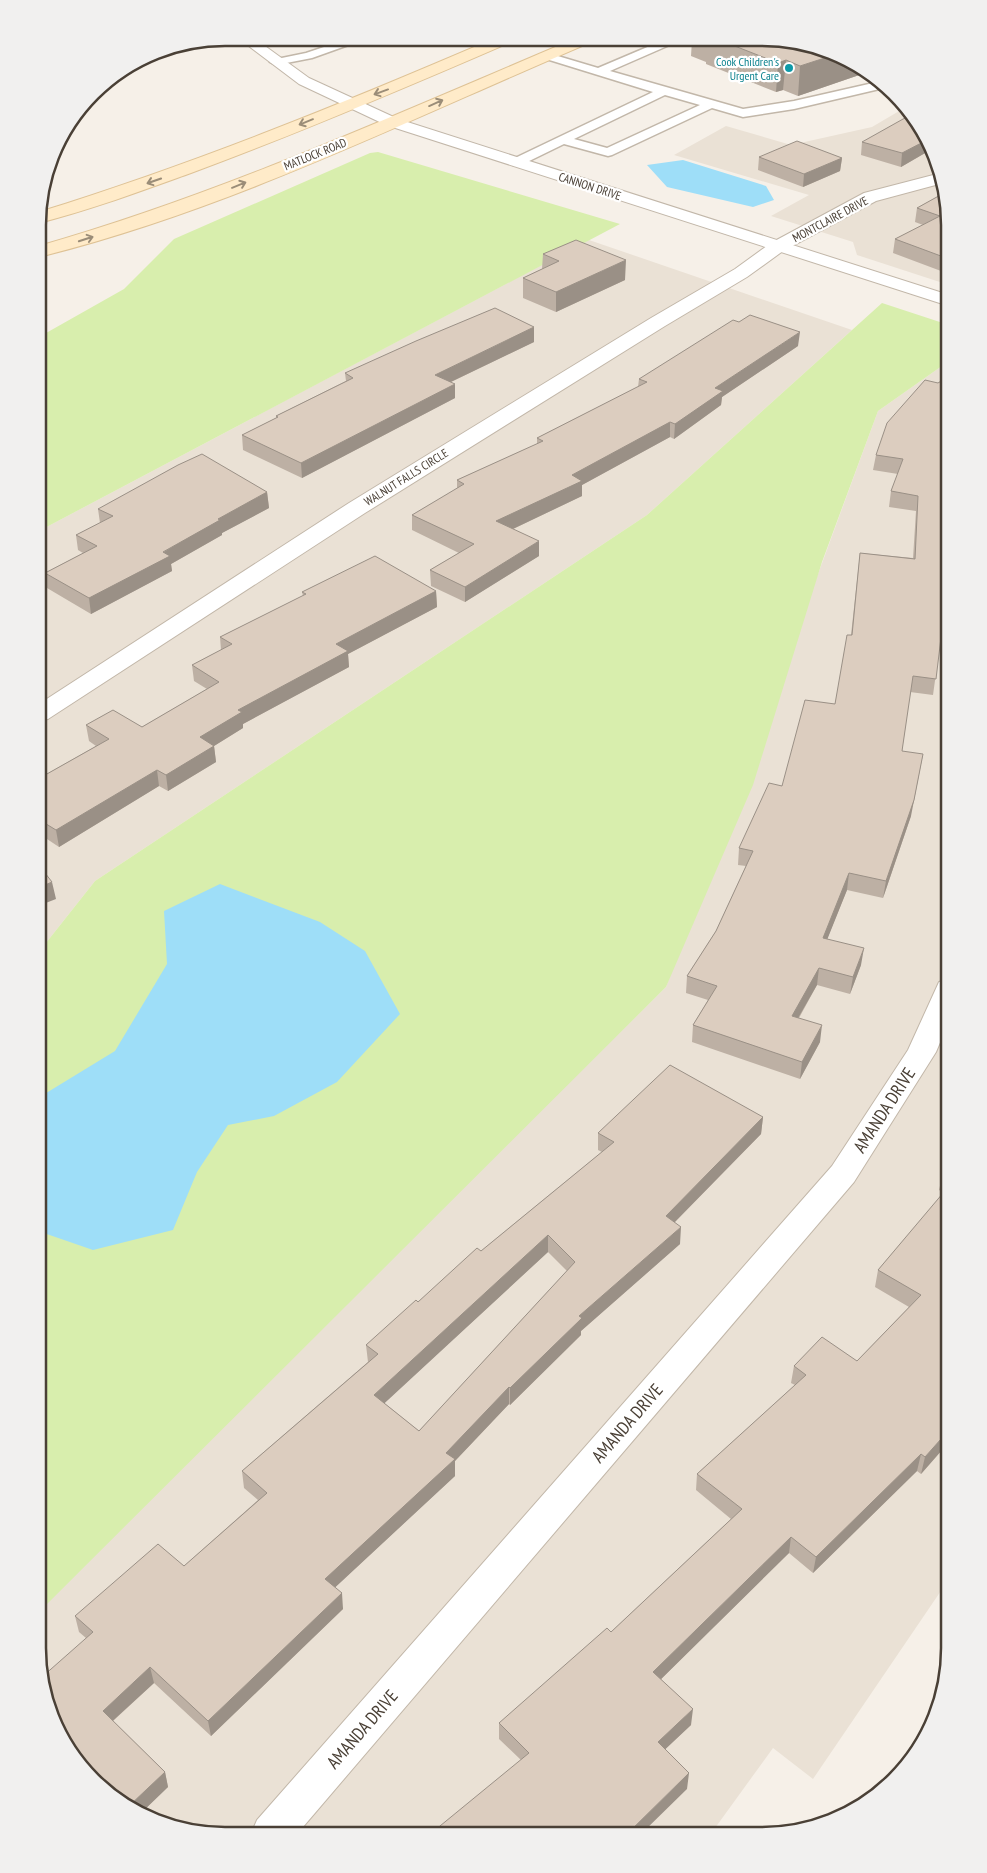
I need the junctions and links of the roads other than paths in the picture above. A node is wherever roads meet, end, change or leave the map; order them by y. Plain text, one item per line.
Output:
1 (489, 46) edge
2 (569, 46) edge
3 (657, 46) edge
4 (257, 47) edge
5 (336, 47) edge
6 (547, 56) junction
7 (276, 62) junction
8 (600, 71) junction
9 (875, 87) edge
10 (664, 91) junction
11 (351, 103) junction
12 (711, 104) junction
13 (392, 122) junction
14 (563, 140) junction
15 (517, 162) junction
16 (935, 180) edge
17 (47, 216) edge
18 (778, 247) junction
19 (46, 250) edge
20 (941, 298) edge
21 (46, 705) edge
22 (941, 1007) edge
23 (277, 1827) edge

1 -> 11 main road
2 - 6 main road, MATLOCK ROAD
3 - 8 lane
4 - 7 street, CANNON DRIVE
5 - 7 lane
6 - 8 lane
13 -> 6 main road, MATLOCK ROAD
7 - 11 street, CANNON DRIVE
8 - 10 lane
9 - 12 lane
10 - 12 lane
10 - 14 lane
11 - 13 street, CANNON DRIVE
11 -> 17 main road
12 - 14 lane
13 - 15 street, CANNON DRIVE
19 -> 13 main road, MATLOCK ROAD
14 - 15 lane
15 - 18 street, CANNON DRIVE
16 - 18 street, MONTCLAIRE DRIVE
18 - 20 street, CANNON DRIVE
18 - 21 street, WALNUT FALLS CIRCLE
22 - 23 street, AMANDA DRIVE

